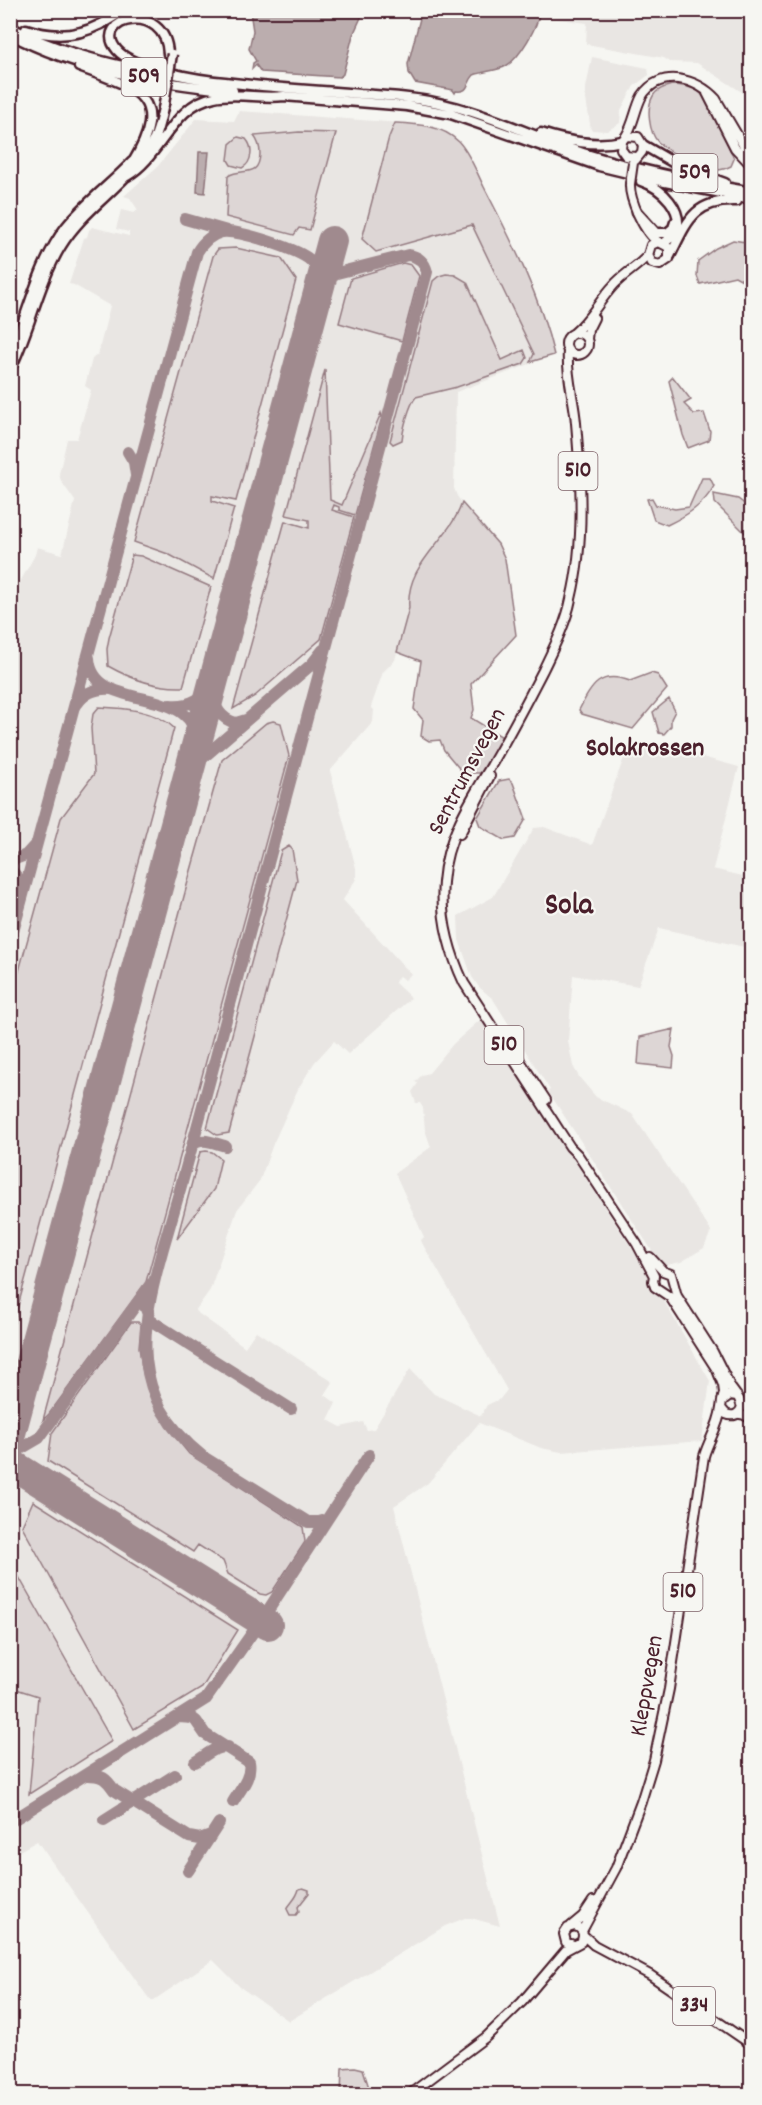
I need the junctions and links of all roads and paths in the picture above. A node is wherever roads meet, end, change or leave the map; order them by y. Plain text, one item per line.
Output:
1 (127, 10) edge
2 (144, 10) edge
3 (10, 25) edge
4 (13, 35) edge
5 (170, 54) junction
6 (215, 81) junction
7 (706, 91) junction
8 (284, 96) junction
9 (162, 104) junction
10 (635, 114) junction
11 (483, 116) junction
12 (638, 136) junction
13 (624, 139) junction
14 (643, 145) junction
15 (752, 160) edge
16 (133, 162) junction
17 (633, 163) junction
18 (599, 166) junction
19 (752, 166) edge
20 (127, 176) junction
21 (628, 183) junction
22 (752, 191) edge
23 (752, 201) edge
24 (637, 212) junction
25 (676, 213) junction
26 (661, 243) junction
27 (648, 251) junction
28 (670, 256) junction
29 (656, 265) junction
30 (574, 333) junction
31 (587, 339) junction
32 (568, 351) junction
33 (578, 355) junction
34 (10, 356) edge
35 (10, 370) edge
36 (570, 381) junction
37 (579, 561) junction
38 (663, 1271) junction
39 (654, 1276) junction
40 (673, 1284) junction
41 (663, 1291) junction
42 (739, 1400) junction
43 (722, 1404) junction
44 (752, 1414) edge
45 (735, 1415) junction
46 (752, 1420) edge
47 (717, 1426) junction
48 (624, 1844) junction
49 (571, 1926) junction
50 (583, 1933) junction
51 (564, 1938) junction
52 (576, 1945) junction
53 (637, 1968) junction
54 (546, 1974) junction
55 (752, 2044) edge
56 (410, 2094) edge

1 - 3 highway, 509
2 - 5 highway, 509
3 - 6 highway, 509
4 - 8 highway, 509
4 - 16 highway, 509
5 - 6 highway, 509
5 - 9 highway, 509, bridge
6 - 11 highway, 509
7 - 10 main road
7 - 15 main road
7 - 19 main road
8 - 18 highway, 509
8 - 20 highway, 509
9 - 16 highway, 509
9 - 20 highway, 509
10 - 12 main road
10 - 13 main road
11 - 13 highway, 509
11 - 17 highway, 509
12 - 13 main road
12 - 14 main road
13 - 17 main road
14 - 17 main road
14 - 22 highway, 509
16 - 34 highway, 509
17 - 18 highway, 509
17 - 21 main road
17 - 22 highway, 509
17 - 23 highway, 509
18 - 25 highway, 509
20 - 35 highway, 509
21 - 24 main road
21 - 27 main road
23 - 28 highway, 509
24 - 25 highway, 509
24 - 26 main road
25 - 26 highway, 509
26 - 27 main road, 510
26 - 28 main road
27 - 29 main road
27 - 30 main road, 510
28 - 29 main road, 510
29 - 31 main road, 510
30 - 31 main road
30 - 32 main road, 510
31 - 33 main road, 510
32 - 33 main road
32 - 36 main road, Sentrumsvegen / 510
33 - 36 main road, Sentrumsvegen / 510
36 - 37 main road, Sentrumsvegen / 510
37 - 38 main road, Sentrumsvegen / 510
37 - 39 main road, Sentrumsvegen / 510
38 - 39 main road
38 - 40 main road, Sentrumsvegen / 510
39 - 41 main road, Sentrumsvegen / 510
40 - 41 main road
40 - 42 main road, Sentrumsvegen / 510
41 - 43 main road, Sentrumsvegen / 510
42 - 43 main road
42 - 44 main road
42 - 45 main road
43 - 45 main road
43 - 47 main road, Kleppvegen / 510
45 - 46 main road
45 - 47 main road
47 - 48 main road, Kleppvegen / 510
48 - 49 main road, Kleppvegen / 510
48 - 50 main road, Kleppvegen / 510
49 - 50 main road
49 - 51 main road, Kleppvegen / 510
50 - 52 main road, Kleppvegen / 510
50 - 53 main road, 334
51 - 52 main road
51 - 54 main road, Kleppvegen / 510
52 - 53 main road, 334
52 - 54 main road, Kleppvegen / 510
53 - 55 main road, 334
54 - 56 main road, Kleppvegen / 510

